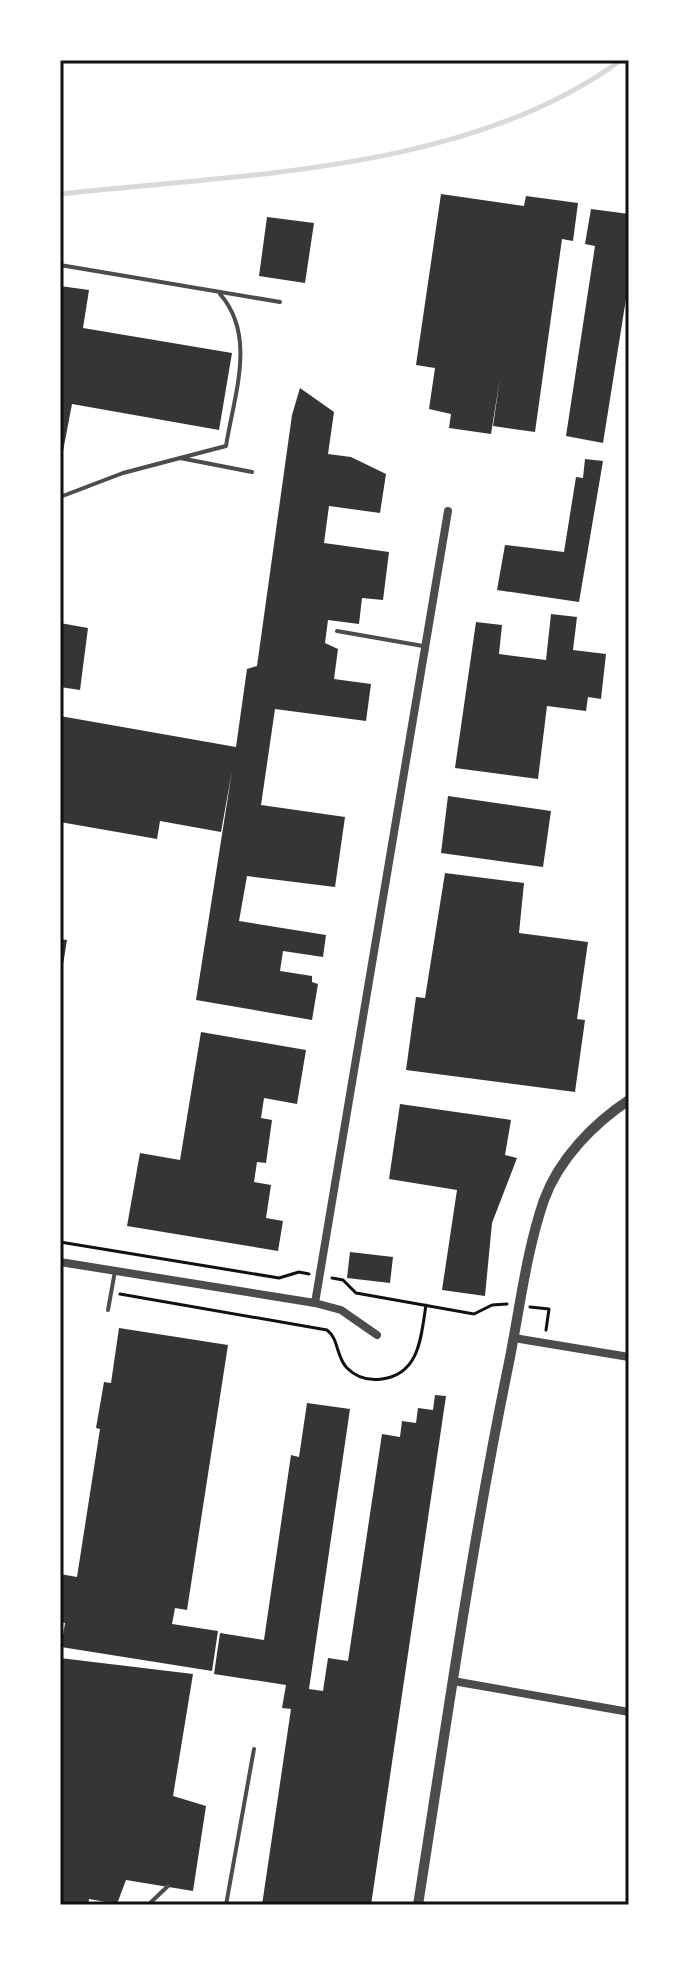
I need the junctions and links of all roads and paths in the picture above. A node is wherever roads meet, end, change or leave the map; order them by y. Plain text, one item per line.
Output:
1 (60, 265) edge
2 (219, 292) junction
3 (280, 302) dead end
4 (180, 458) junction
5 (252, 472) dead end
6 (60, 497) edge
7 (448, 511) dead end
8 (337, 631) dead end
9 (425, 646) junction
10 (629, 1100) edge
11 (60, 1242) edge
12 (60, 1262) edge
13 (115, 1271) junction
14 (299, 1272) dead end
15 (343, 1280) dead end
16 (111, 1292) junction
17 (315, 1303) junction
18 (503, 1303) dead end
19 (426, 1305) junction
20 (540, 1309) dead end
21 (108, 1310) dead end
22 (546, 1330) dead end
23 (377, 1335) dead end
24 (514, 1338) junction
25 (629, 1357) edge
26 (453, 1681) junction
27 (629, 1712) edge
28 (254, 1749) dead end
29 (168, 1886) dead end
30 (148, 1905) edge
31 (226, 1905) edge
32 (418, 1905) edge

1 - 2 lane
2 - 3 lane
2 - 4 lane
4 - 5 lane
4 - 6 lane
7 - 9 street
8 - 9 lane
9 - 17 street
10 - 24 street
11 - 14 path
12 - 13 street
13 - 16 lane
13 - 17 street
15 - 19 path
16 - 19 path
16 - 21 lane
17 - 23 street
18 - 19 path
20 - 22 path
24 - 25 street
24 - 26 street
26 - 27 street
26 - 32 street
28 - 31 lane
29 - 30 lane

